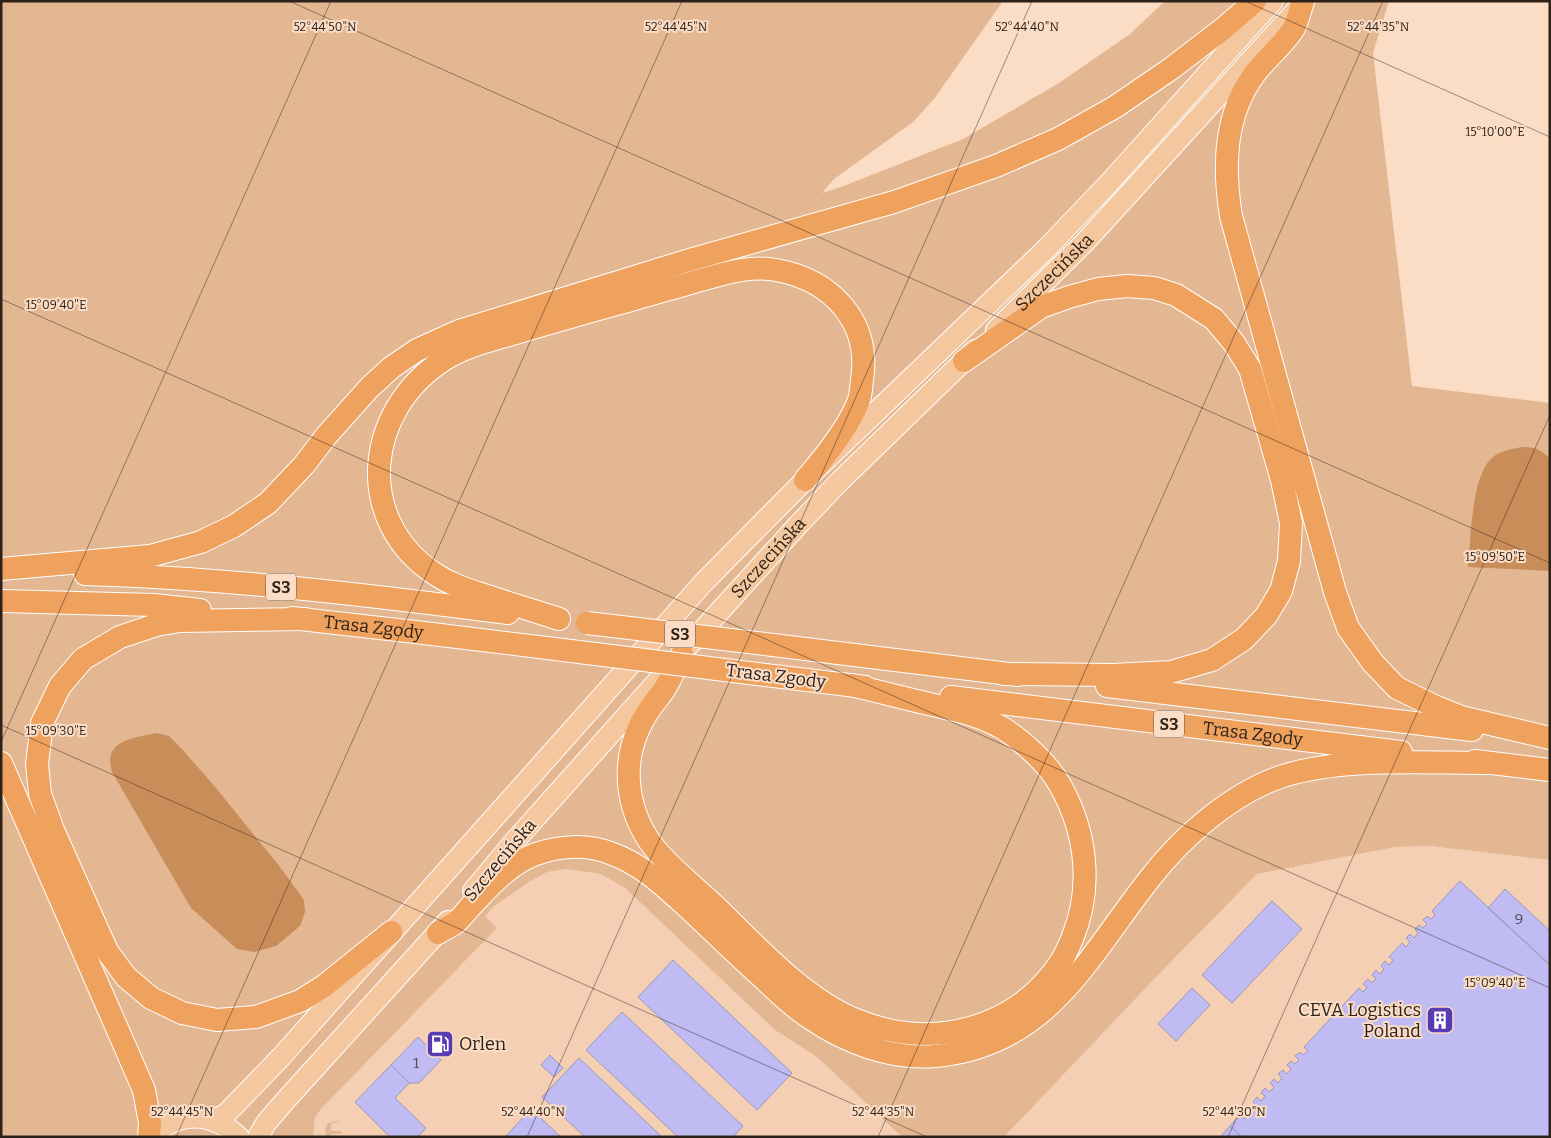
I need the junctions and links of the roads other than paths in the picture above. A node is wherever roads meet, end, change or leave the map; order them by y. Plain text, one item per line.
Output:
1 (1255, 1) edge
2 (1273, 1) edge
3 (1304, 2) edge
4 (964, 361) junction
5 (805, 480) junction
6 (1, 570) edge
7 (1, 601) edge
8 (305, 619) junction
9 (559, 620) junction
10 (682, 654) junction
11 (1004, 674) junction
12 (851, 685) junction
13 (1550, 739) edge
14 (1, 763) edge
15 (1488, 763) junction
16 (1550, 770) edge
17 (391, 932) junction
18 (438, 933) junction
19 (213, 1120) junction
20 (150, 1137) edge
21 (239, 1137) edge
22 (258, 1137) edge

1 - 6 highway
2 - 5 main road, Szczecińska
3 - 4 main road, Szczecińska
3 - 13 highway
4 - 10 main road, Szczecińska
4 - 11 highway
5 - 9 highway
5 - 17 main road, Szczecińska
6 - 9 highway, Trasa Zgody / S3
7 - 8 highway, Trasa Zgody / S3
8 - 12 highway, Trasa Zgody / S3, bridge
8 - 17 highway
9 - 11 highway, Trasa Zgody / S3, bridge
10 - 12 highway
10 - 18 main road, Szczecińska
11 - 13 highway, Trasa Zgody / S3
12 - 15 highway, Trasa Zgody / S3
14 - 20 highway
15 - 16 highway, Trasa Zgody / S3
15 - 18 highway
17 - 19 main road, Szczecińska
18 - 22 main road, Szczecińska
19 - 20 main road
19 - 21 main road

